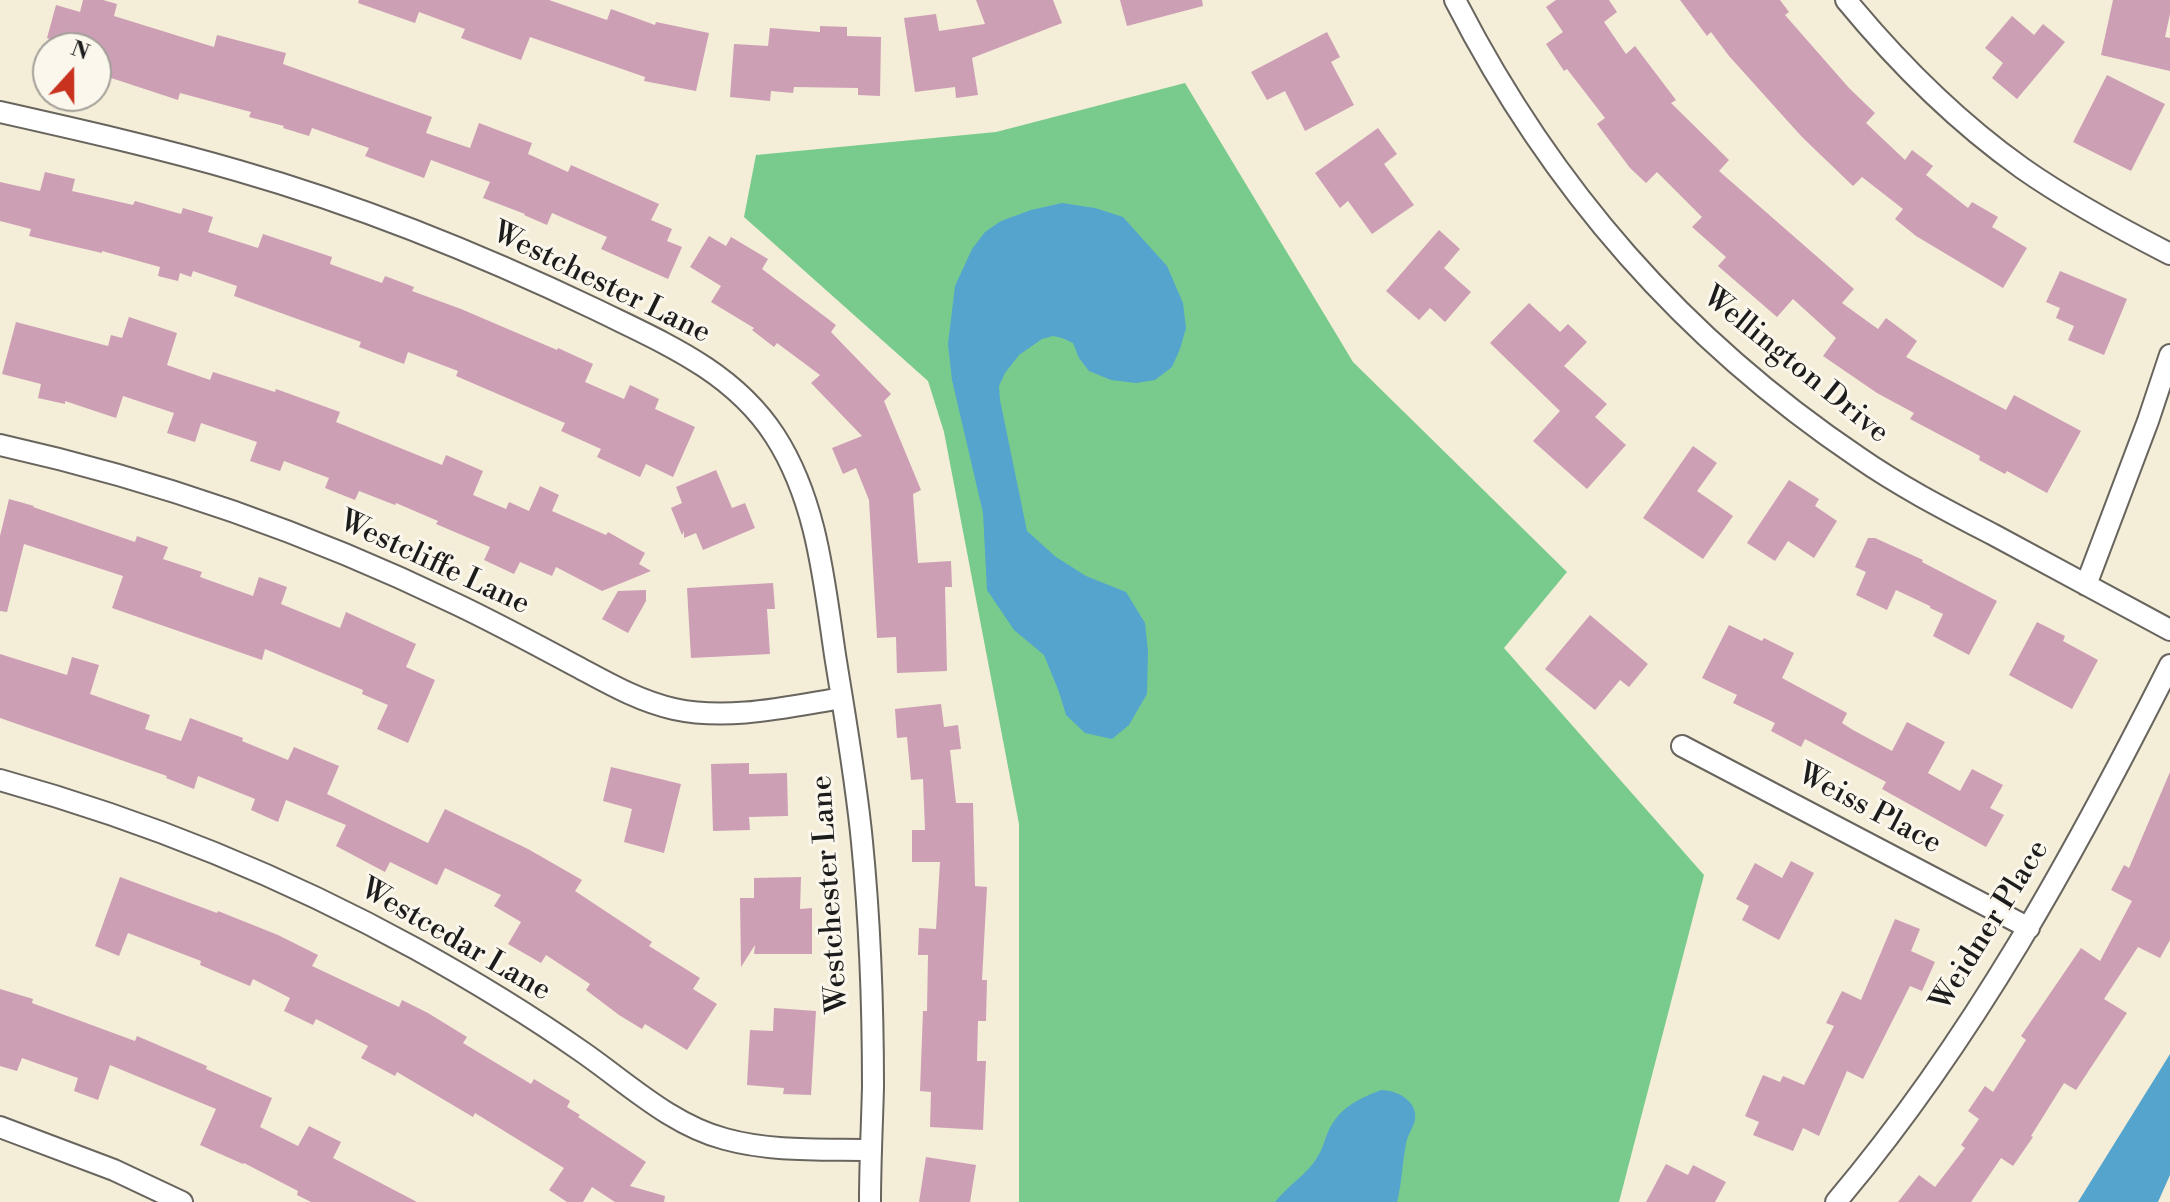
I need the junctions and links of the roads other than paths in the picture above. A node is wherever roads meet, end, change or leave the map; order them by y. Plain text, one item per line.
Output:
1 (1455, 0) edge
2 (1846, 0) edge
3 (0, 112) edge
4 (2170, 254) edge
5 (2170, 355) edge
6 (0, 445) edge
7 (2086, 585) junction
8 (2170, 630) edge
9 (2170, 665) edge
10 (842, 698) junction
11 (1682, 746) dead end
12 (0, 780) edge
13 (2029, 928) junction
14 (0, 1127) edge
15 (870, 1150) junction
16 (182, 1202) edge
17 (870, 1202) edge
18 (1836, 1202) edge

1 - 7 street, Wellington Drive
2 - 4 street
3 - 10 street, Westchester Lane
5 - 7 street
6 - 10 street, Westcliffe Lane
7 - 8 street, Wellington Drive
9 - 13 street, Weidner Place
10 - 15 street, Westchester Lane
11 - 13 street, Weiss Place
12 - 15 street, Westcedar Lane
13 - 18 street, Weidner Place
14 - 16 street
15 - 17 street, Westchester Lane

